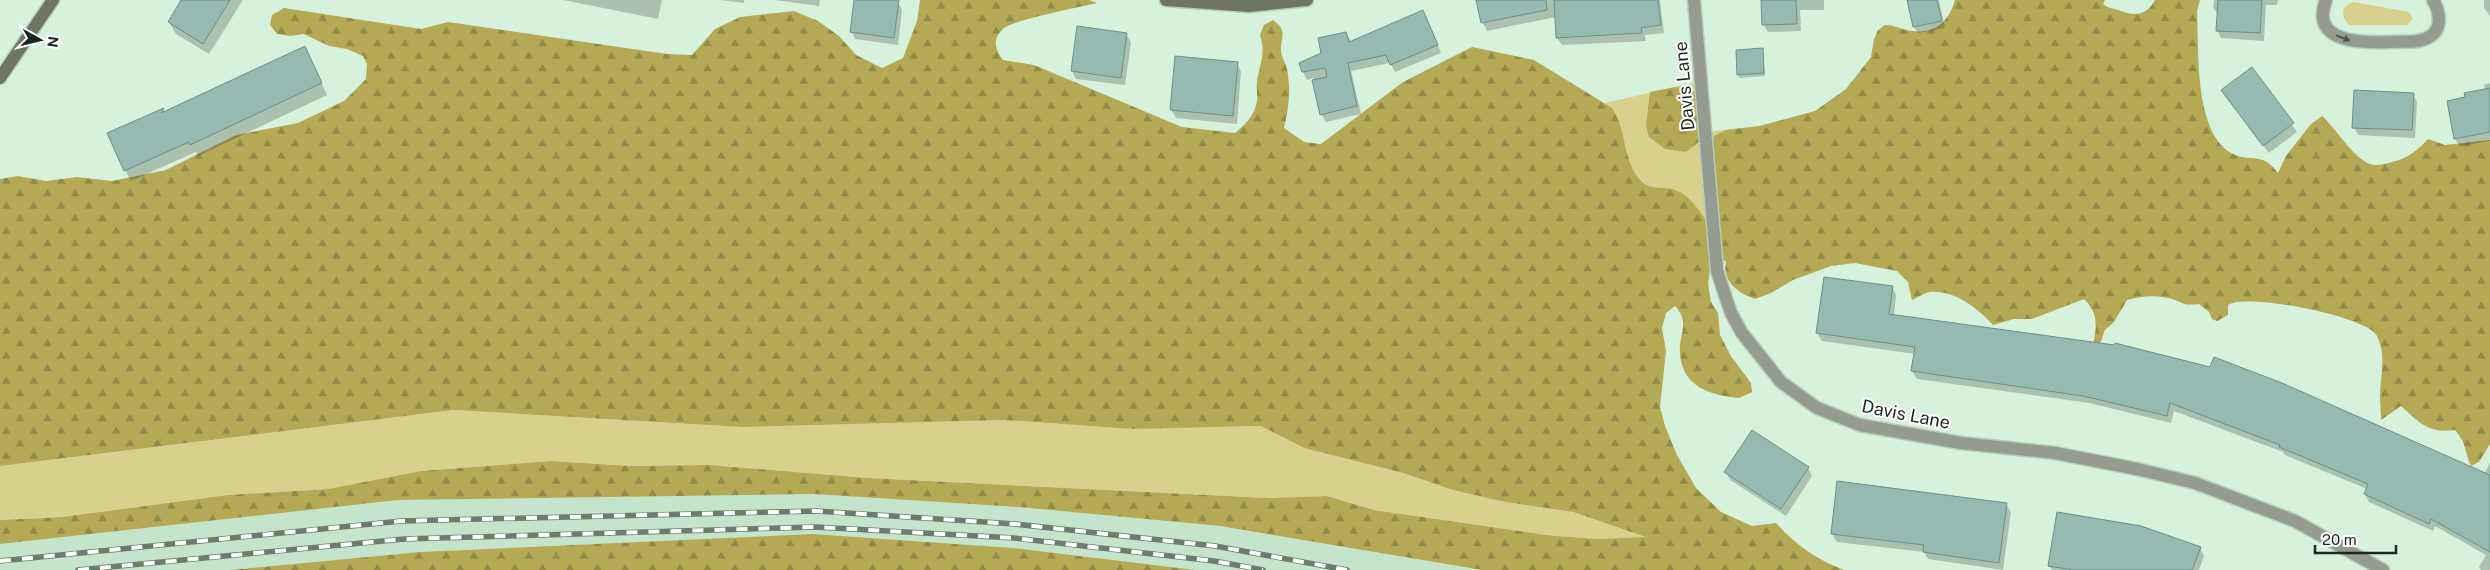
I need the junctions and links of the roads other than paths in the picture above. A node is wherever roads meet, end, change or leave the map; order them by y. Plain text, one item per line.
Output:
1 (53, 0) edge
2 (1166, 0) edge
3 (1307, 0) edge
4 (1694, 0) edge
5 (2326, 0) edge
6 (2433, 0) edge
7 (0, 78) edge
8 (2383, 570) edge

1 - 7 main road
2 - 3 main road
4 - 8 street, Davis Lane
5 -> 6 street

